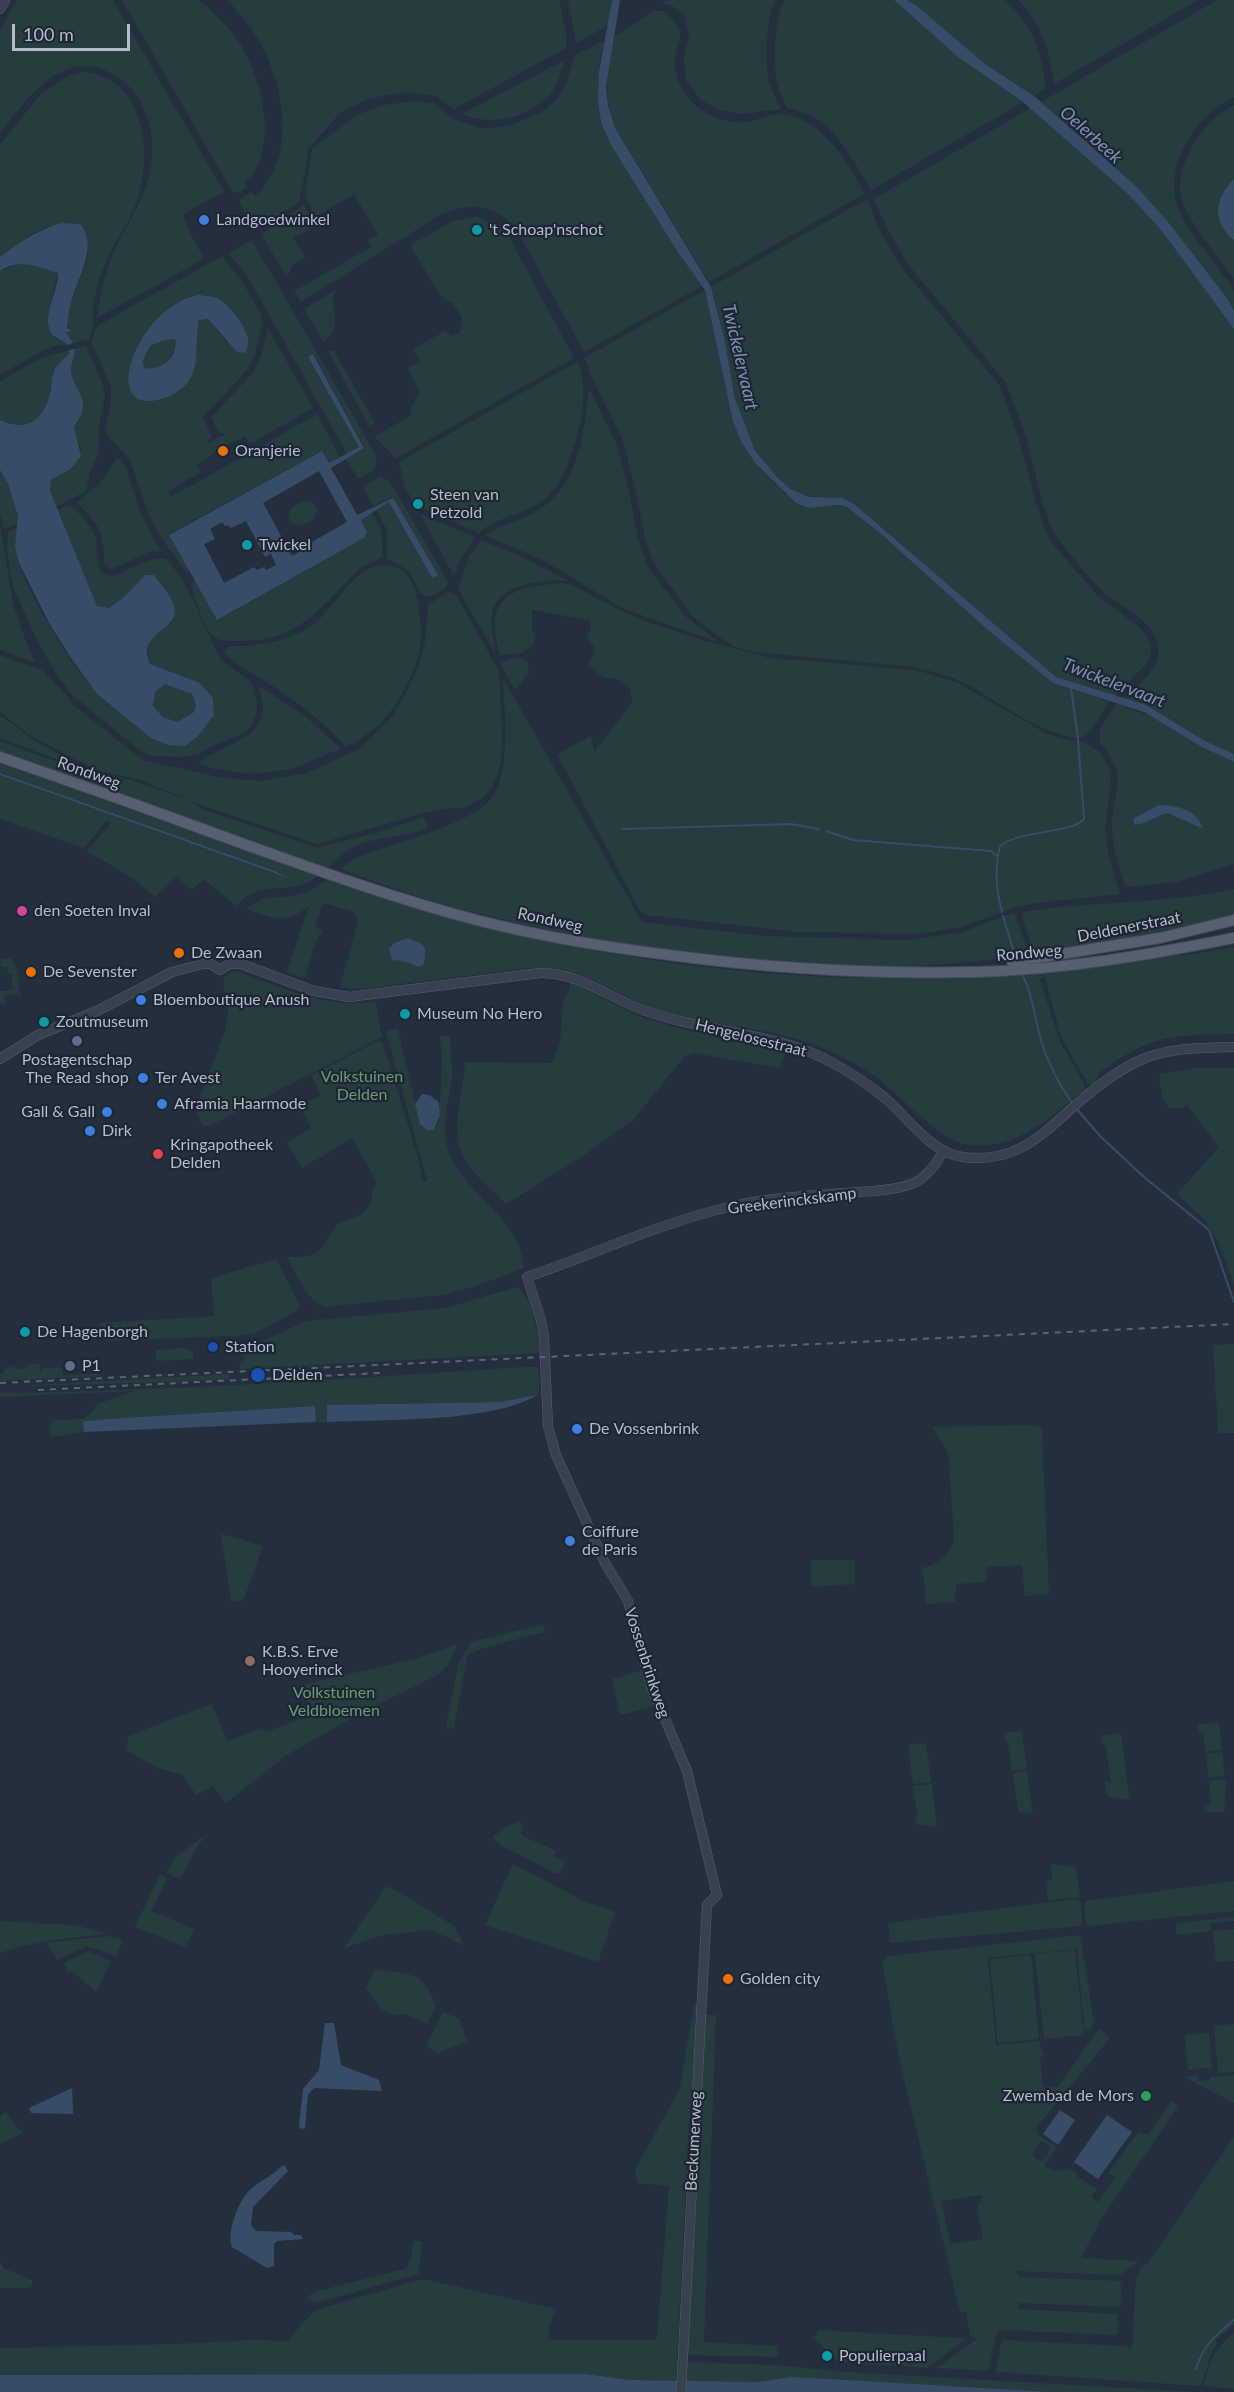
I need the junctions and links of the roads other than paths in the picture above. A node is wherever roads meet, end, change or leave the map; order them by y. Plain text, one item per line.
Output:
1 (5, 0) edge
2 (0, 9) edge
3 (0, 757) edge
4 (1234, 920) edge
5 (1234, 938) edge
6 (1119, 958) joint
7 (886, 972) junction
8 (1234, 1047) edge
9 (0, 1059) edge
10 (943, 1151) junction
11 (527, 1277) joint
12 (717, 1895) joint
13 (681, 2392) edge

1 - 2 street
3 - 7 main road, Rondweg
4 - 7 main road, Deldenerstraat
5 - 6 main road, Deldenerstraat
6 - 7 main road, Rondweg
8 - 10 street, Hengelosestraat
9 - 10 street, Hengelosestraat
10 - 11 street, Greekerinckskamp
11 - 12 street, Vossenbrinkweg
12 - 13 street, Beckumerweg

